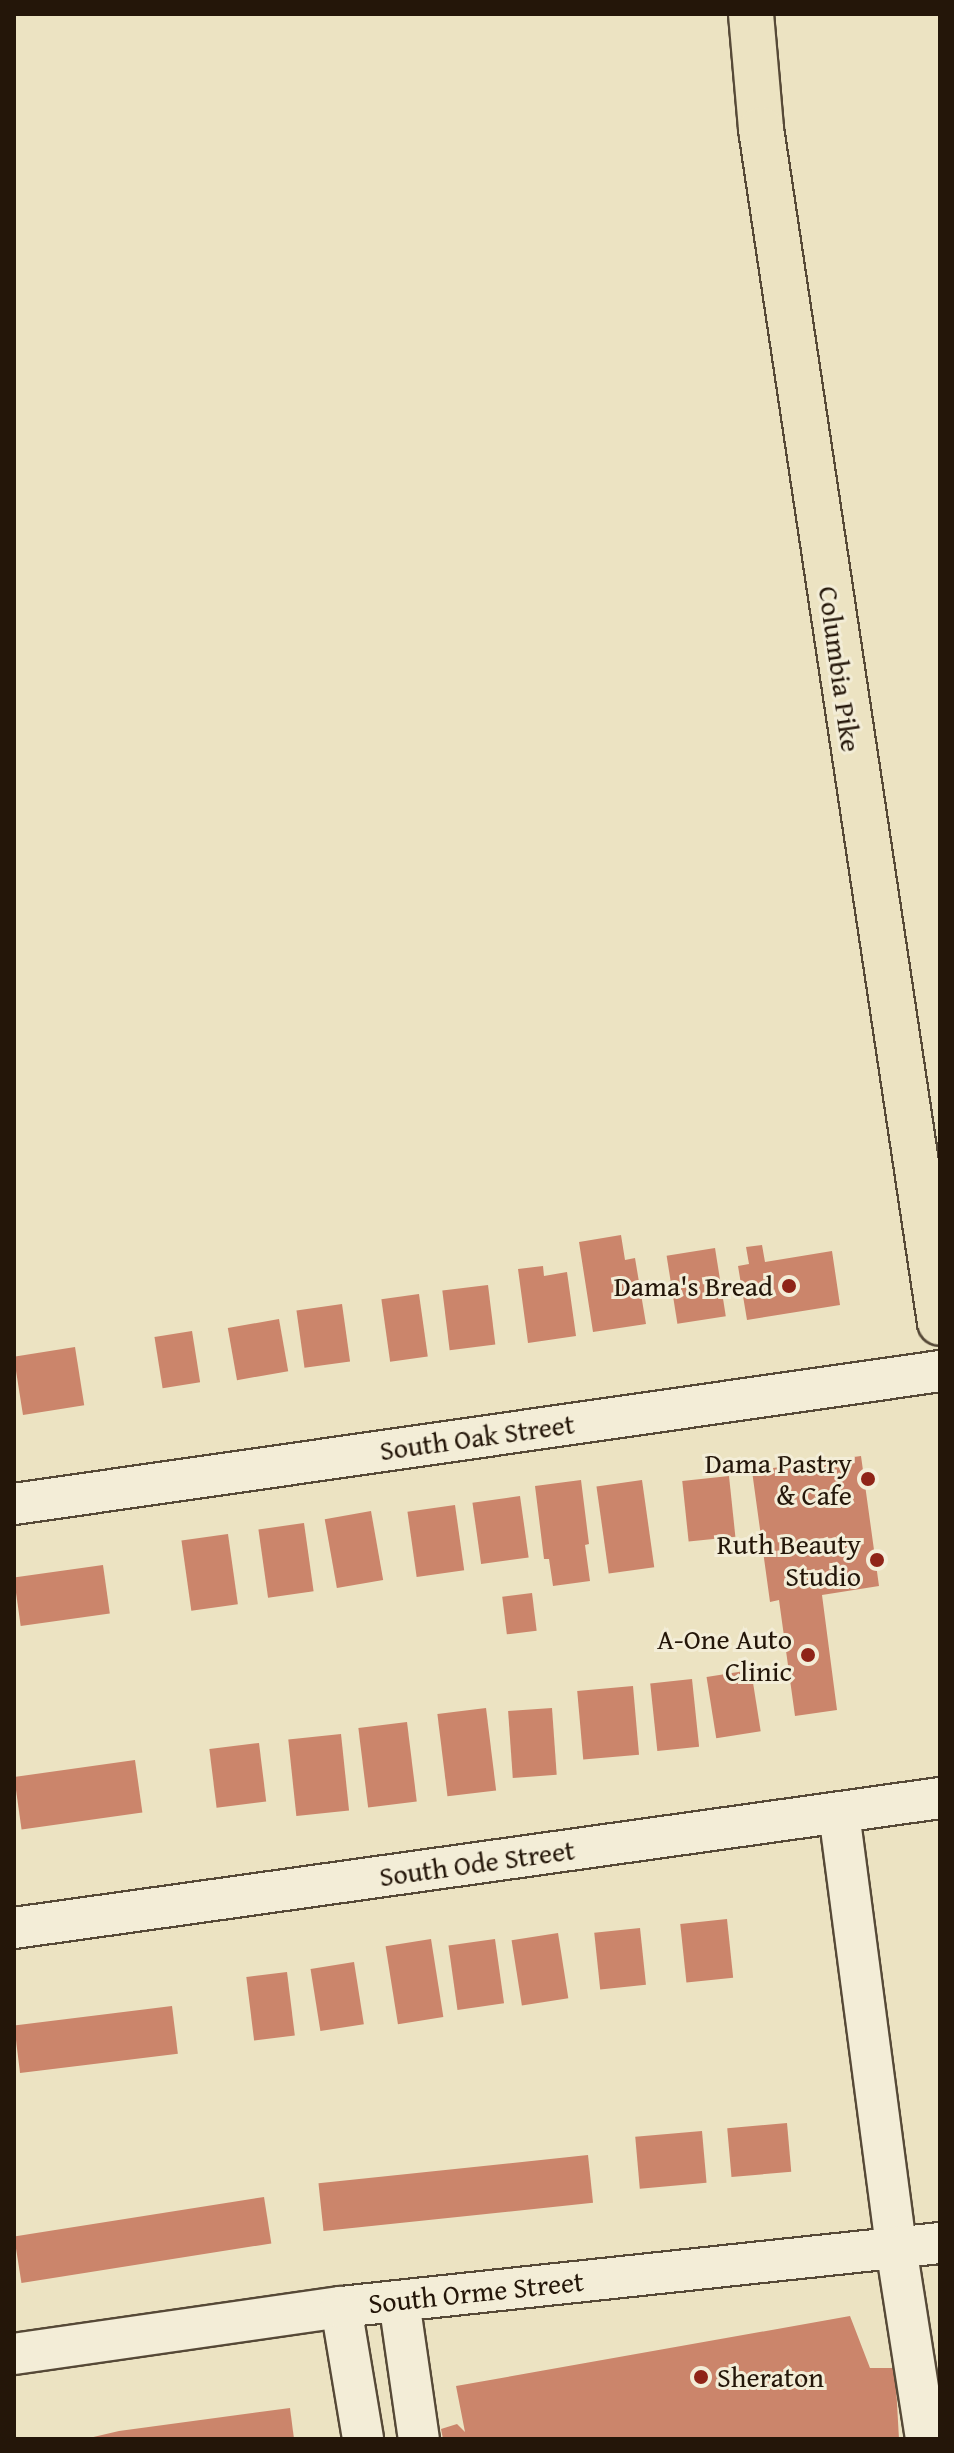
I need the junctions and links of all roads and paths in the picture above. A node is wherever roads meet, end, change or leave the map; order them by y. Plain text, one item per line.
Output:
1 (751, 14) edge
2 (940, 1323) edge
3 (940, 1371) edge
4 (14, 1504) edge
5 (940, 1798) edge
6 (839, 1813) junction
7 (14, 1928) edge
8 (940, 2243) edge
9 (896, 2247) junction
10 (399, 2301) junction
11 (341, 2307) junction
12 (14, 2354) edge
13 (363, 2439) edge
14 (419, 2439) edge
15 (926, 2439) edge

1 - 2 main road, Columbia Pike
3 - 4 street, South Oak Street
5 - 6 street, South Ode Street
6 - 7 street, South Ode Street
6 - 9 street
8 - 9 street, South Orme Street
9 - 10 street, South Orme Street
9 - 15 street
10 - 11 street, South Orme Street
10 - 14 street
11 - 12 street, South Orme Street
11 - 13 street

